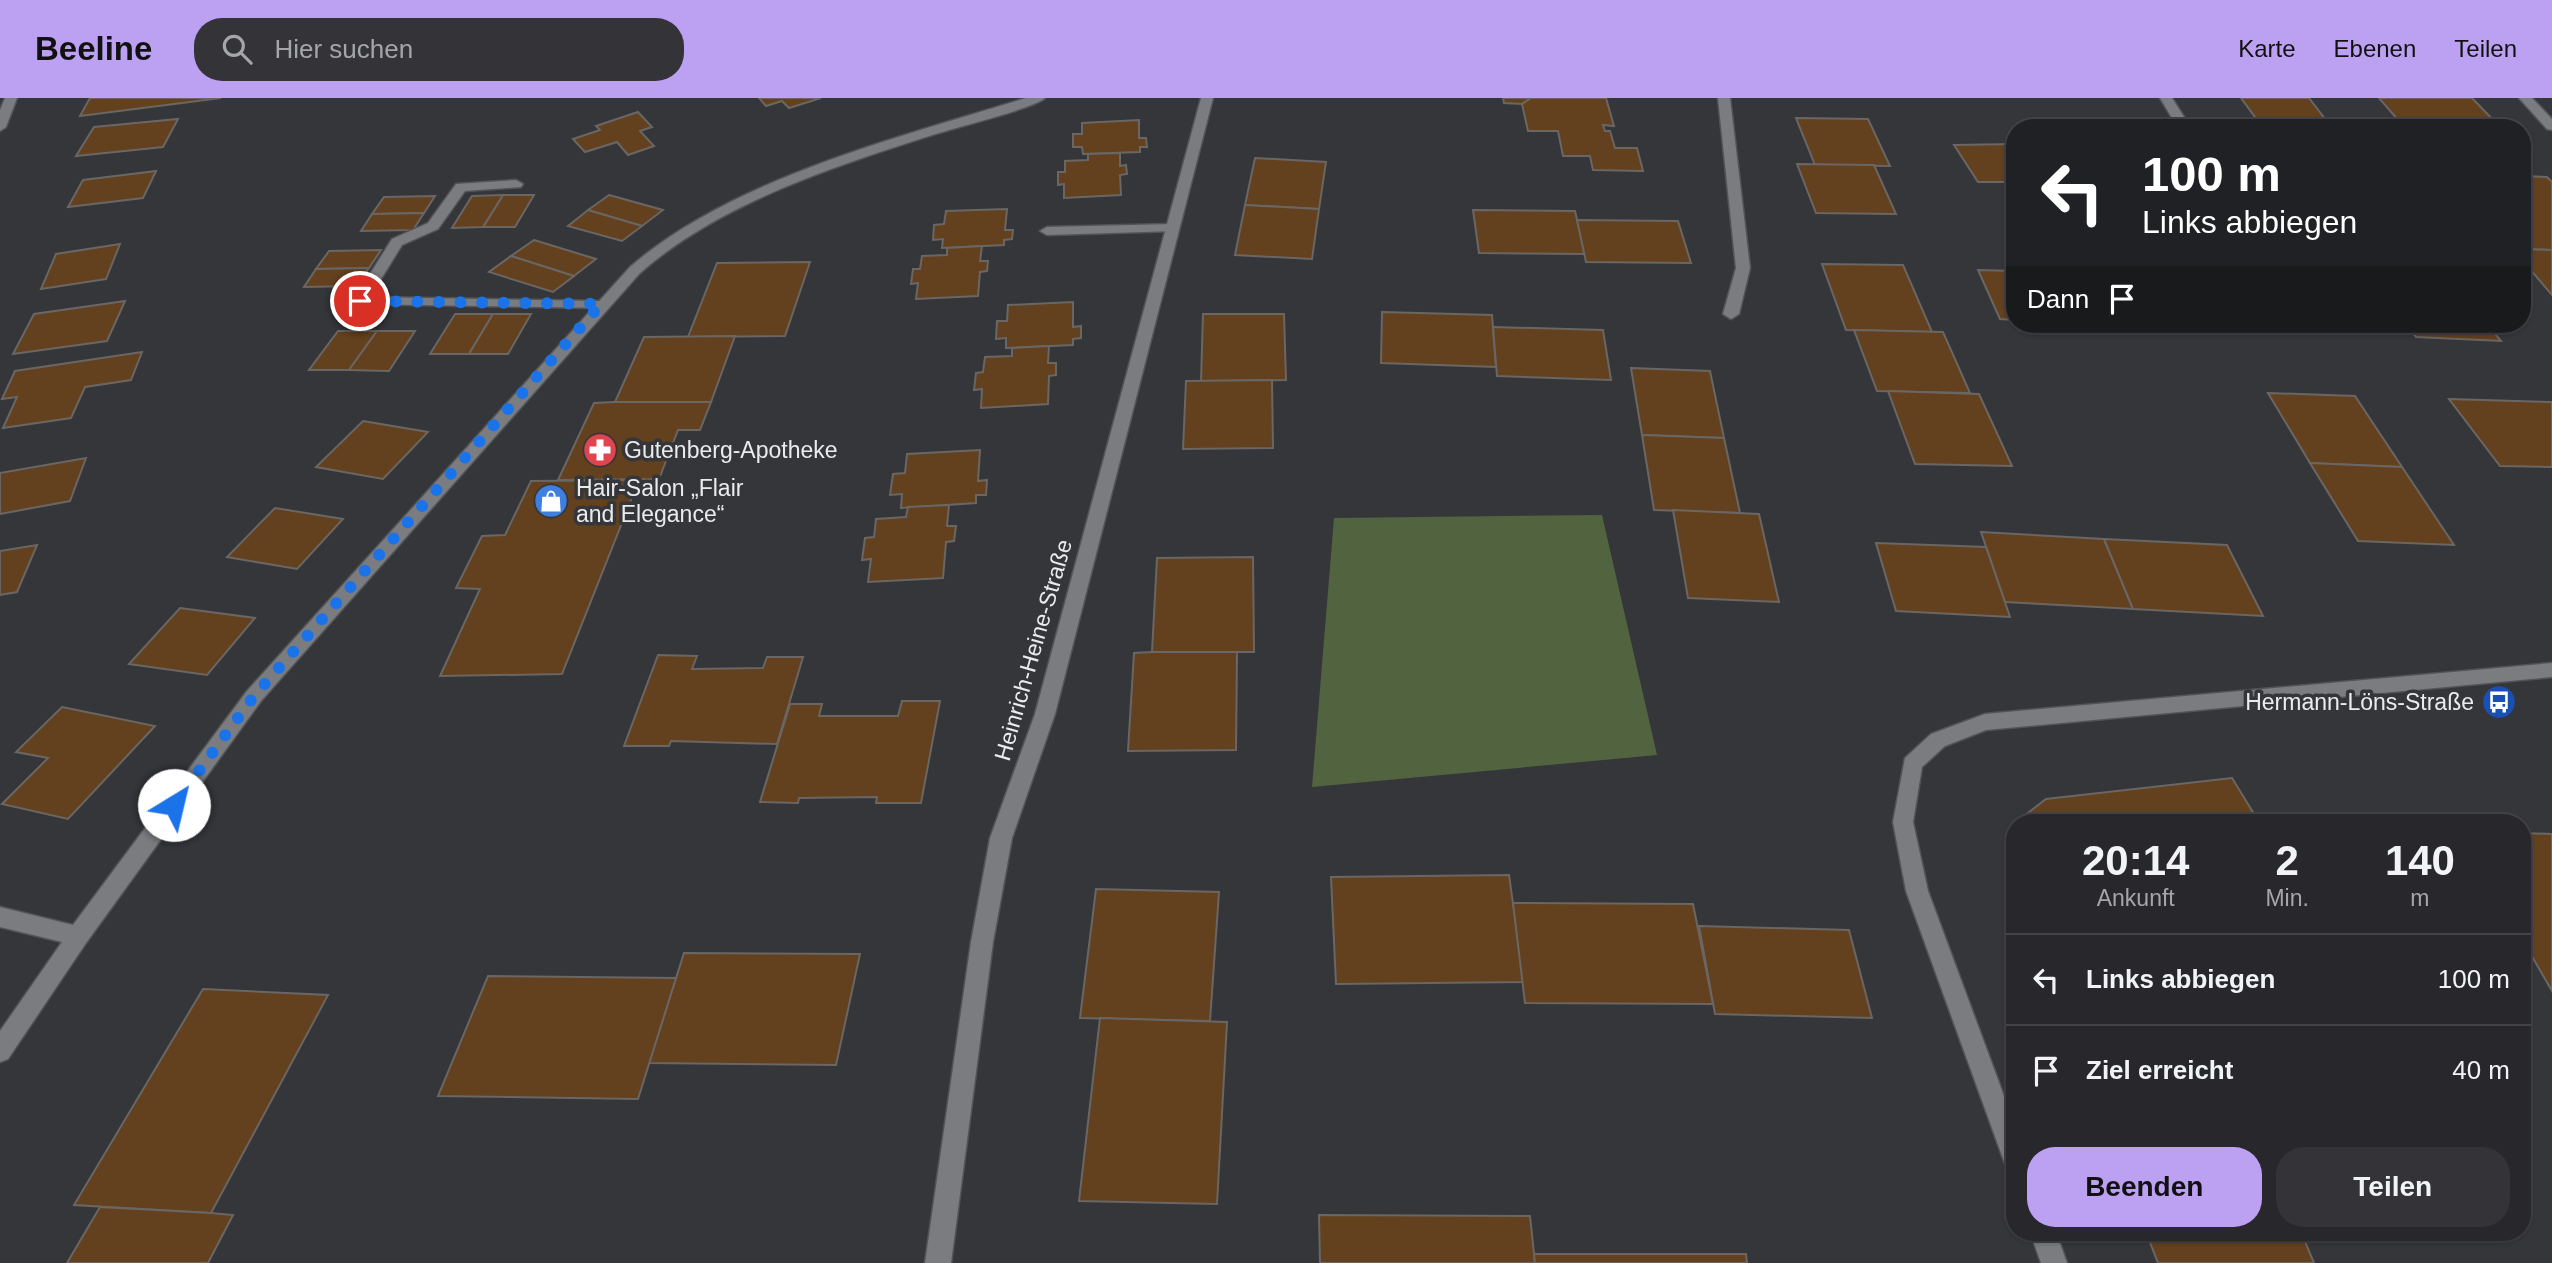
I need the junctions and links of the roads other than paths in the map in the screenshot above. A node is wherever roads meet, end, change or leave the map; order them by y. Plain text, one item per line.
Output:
1 (10, 98) edge
2 (1039, 98) edge
3 (1207, 98) edge
4 (1724, 98) edge
5 (2166, 98) edge
6 (2525, 98) edge
7 (2179, 119) edge
8 (2552, 126) edge
9 (0, 127) edge
10 (516, 184) dead end
11 (1172, 228) junction
12 (1046, 231) dead end
13 (601, 304) junction
14 (1731, 314) dead end
15 (2552, 670) edge
16 (0, 917) edge
17 (78, 936) junction
18 (0, 1051) edge
19 (2006, 1133) edge
20 (2046, 1241) edge
21 (938, 1263) edge
22 (2054, 1263) edge

1 - 9 street
2 - 13 street
3 - 11 street, Heinrich-Heine-Straße
4 - 14 street
5 - 7 street
6 - 8 street
10 - 13 street
11 - 12 street
11 - 21 street, Heinrich-Heine-Straße
13 - 17 street
15 - 19 street
16 - 17 street
17 - 18 street
20 - 22 street

